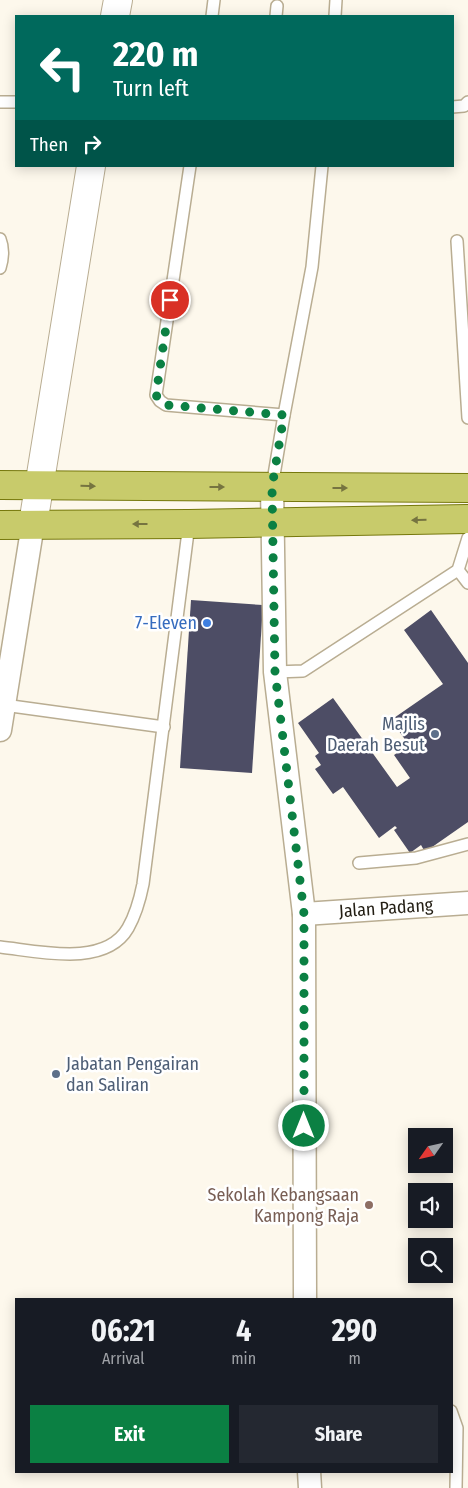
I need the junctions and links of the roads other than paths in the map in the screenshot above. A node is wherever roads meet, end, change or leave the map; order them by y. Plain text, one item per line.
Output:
1 (118, 0) edge
2 (214, 0) edge
3 (336, 0) edge
4 (115, 15) edge
5 (212, 15) edge
6 (335, 15) edge
7 (0, 102) edge
8 (15, 102) edge
9 (468, 102) edge
10 (454, 107) edge
11 (91, 167) edge
12 (190, 167) edge
13 (322, 167) edge
14 (0, 240) edge
15 (457, 241) dead end
16 (0, 268) edge
17 (284, 415) junction
18 (468, 418) edge
19 (0, 485) edge
20 (39, 485) junction
21 (272, 487) junction
22 (468, 488) edge
23 (468, 519) edge
24 (272, 522) junction
25 (0, 524) edge
26 (33, 524) junction
27 (189, 524) junction
28 (468, 538) edge
29 (458, 570) junction
30 (468, 583) edge
31 (275, 672) junction
32 (4, 705) junction
33 (164, 727) junction
34 (0, 730) edge
35 (468, 844) edge
36 (359, 862) dead end
37 (468, 902) edge
38 (304, 914) junction
39 (0, 947) edge
40 (305, 1298) edge
41 (453, 1418) edge
42 (309, 1473) edge
43 (310, 1488) edge
44 (456, 1488) edge

1 - 4 street
2 - 5 lane
3 - 6 lane
7 - 8 lane
9 - 10 lane
11 - 20 street
12 - 17 lane
13 - 17 lane
14 - 16 lane
15 - 18 lane
17 - 21 lane
19 - 20 main road
20 -> 21 main road
20 - 26 street
21 -> 22 main road
21 - 24 street
23 -> 24 main road
24 - 27 main road
24 - 31 street
25 - 26 main road
27 -> 26 main road
26 - 32 street
27 - 33 lane
28 - 29 lane
29 - 30 lane
29 - 31 lane
31 - 38 street
32 - 33 lane
32 - 34 street
33 - 39 lane
35 - 36 lane
37 - 38 street, Jalan Padang
38 - 40 street
41 - 44 lane
42 - 43 street

